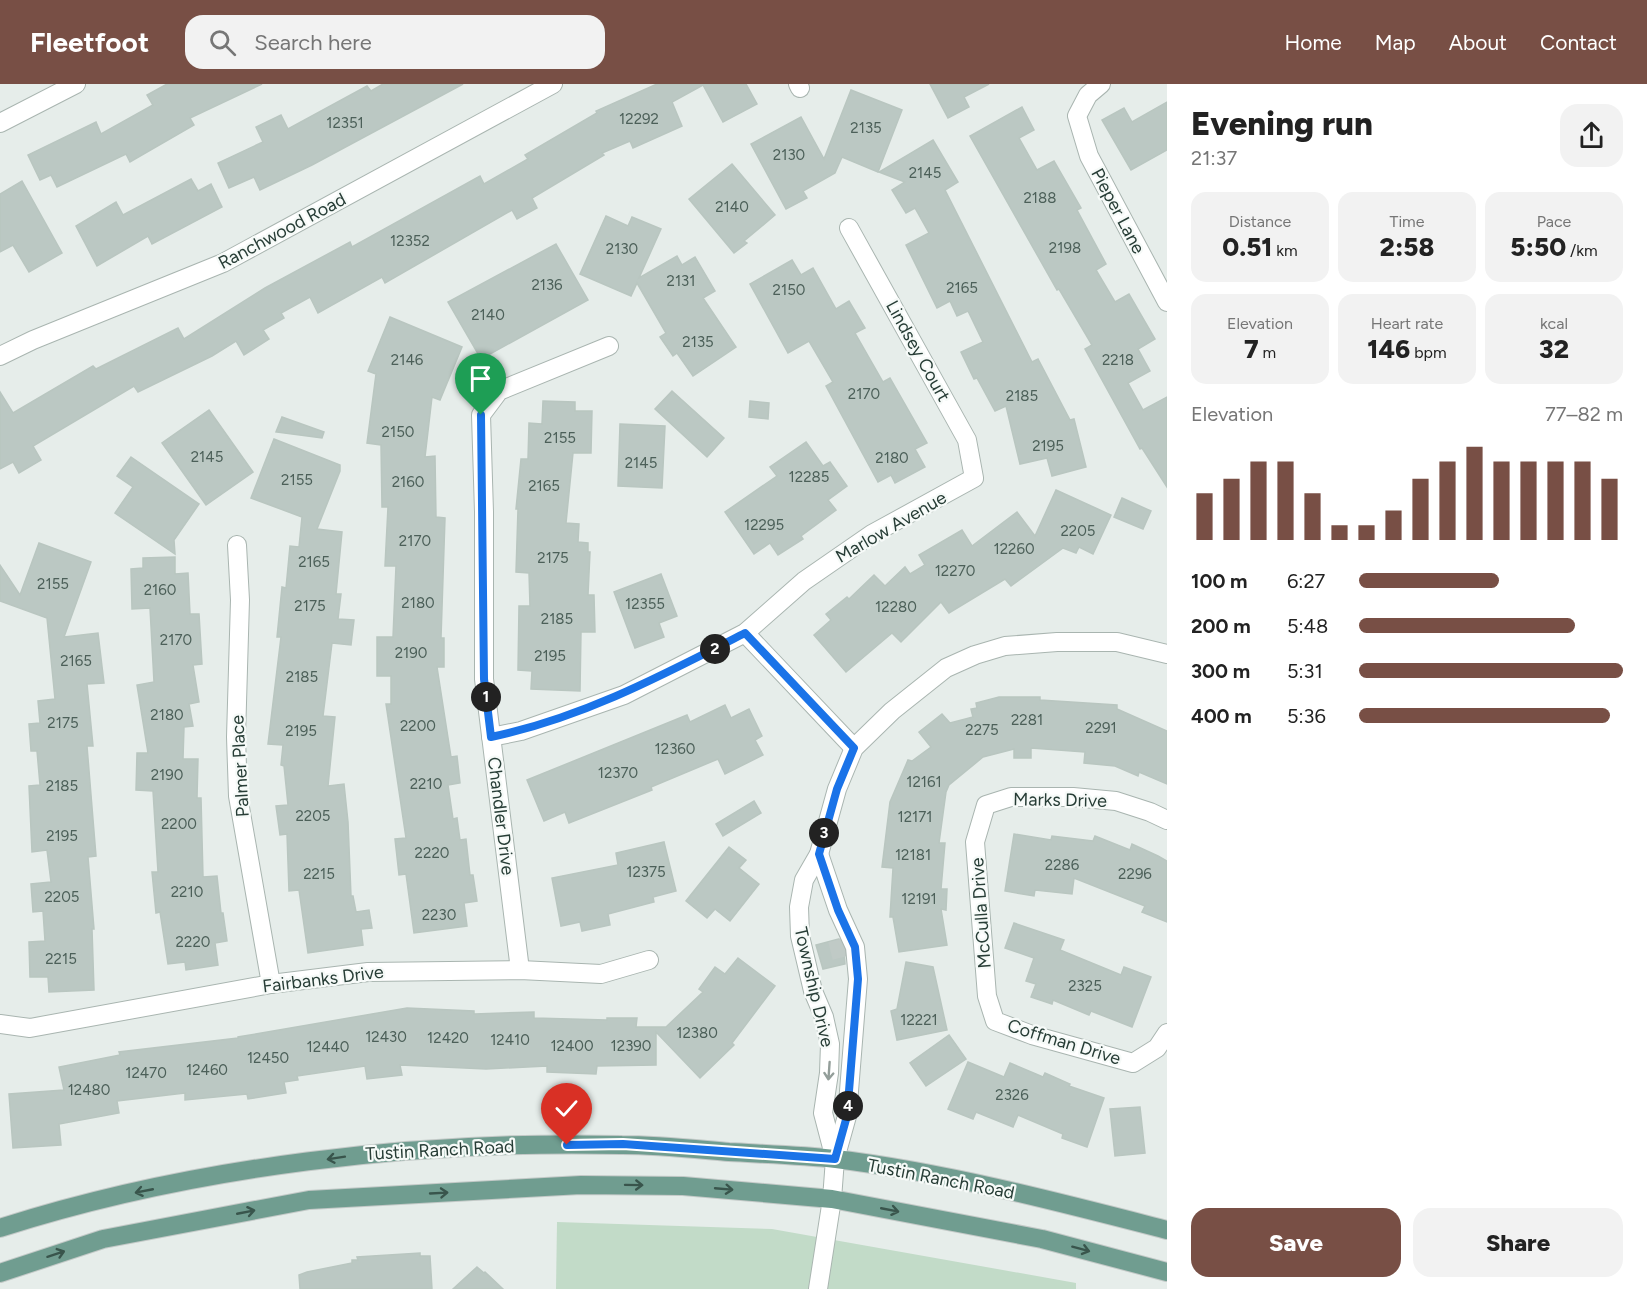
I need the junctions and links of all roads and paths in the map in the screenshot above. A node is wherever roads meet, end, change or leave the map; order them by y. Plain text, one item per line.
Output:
1 (76, 84) edge
2 (554, 84) edge
3 (1101, 84) edge
4 (0, 123) edge
5 (849, 228) dead end
6 (1167, 301) edge
7 (609, 346) dead end
8 (0, 356) edge
9 (974, 478) joint
10 (237, 545) dead end
11 (745, 633) junction
12 (1167, 654) edge
13 (491, 737) junction
14 (854, 748) junction
15 (986, 805) joint
16 (1167, 820) edge
17 (819, 854) junction
18 (842, 916) junction
19 (837, 940) tunnel mouth
20 (649, 960) dead end
21 (843, 964) tunnel mouth
22 (520, 970) junction
23 (858, 979) junction
24 (271, 984) junction
25 (995, 1021) joint
26 (0, 1024) edge
27 (1167, 1033) edge
28 (835, 1159) junction
29 (832, 1198) junction
30 (0, 1228) edge
31 (1167, 1230) edge
32 (1167, 1272) edge
33 (0, 1273) edge
34 (818, 1289) edge

1 - 4 street
2 - 8 street, Ranchwood Road
3 - 6 street, Pieper Lane
5 - 9 street, Lindsey Court
7 - 13 street, Chandler Drive
9 - 11 street, Marlow Avenue
10 - 24 street, Palmer Place
11 - 13 street, Marlow Avenue
11 - 14 street
12 - 14 street, Township Drive
13 - 22 street, Chandler Drive
14 - 17 street, Township Drive
15 - 16 street, Marks Drive
15 - 25 street, McCulla Drive
17 - 18 street, Township Drive
17 -> 28 street, Township Drive
18 - 19 street, Township Drive
18 - 23 street, Township Drive
20 - 22 street, Fairbanks Drive
21 - 23 street, Township Drive
22 - 24 street, Fairbanks Drive
23 - 28 street, Township Drive
24 - 26 street, Fairbanks Drive
25 - 27 street, Coffman Drive
28 - 29 street, Township Drive
28 -> 30 main road, Tustin Ranch Road
28 - 31 main road, Tustin Ranch Road
29 -> 32 main road
33 -> 29 main road
29 - 34 street

